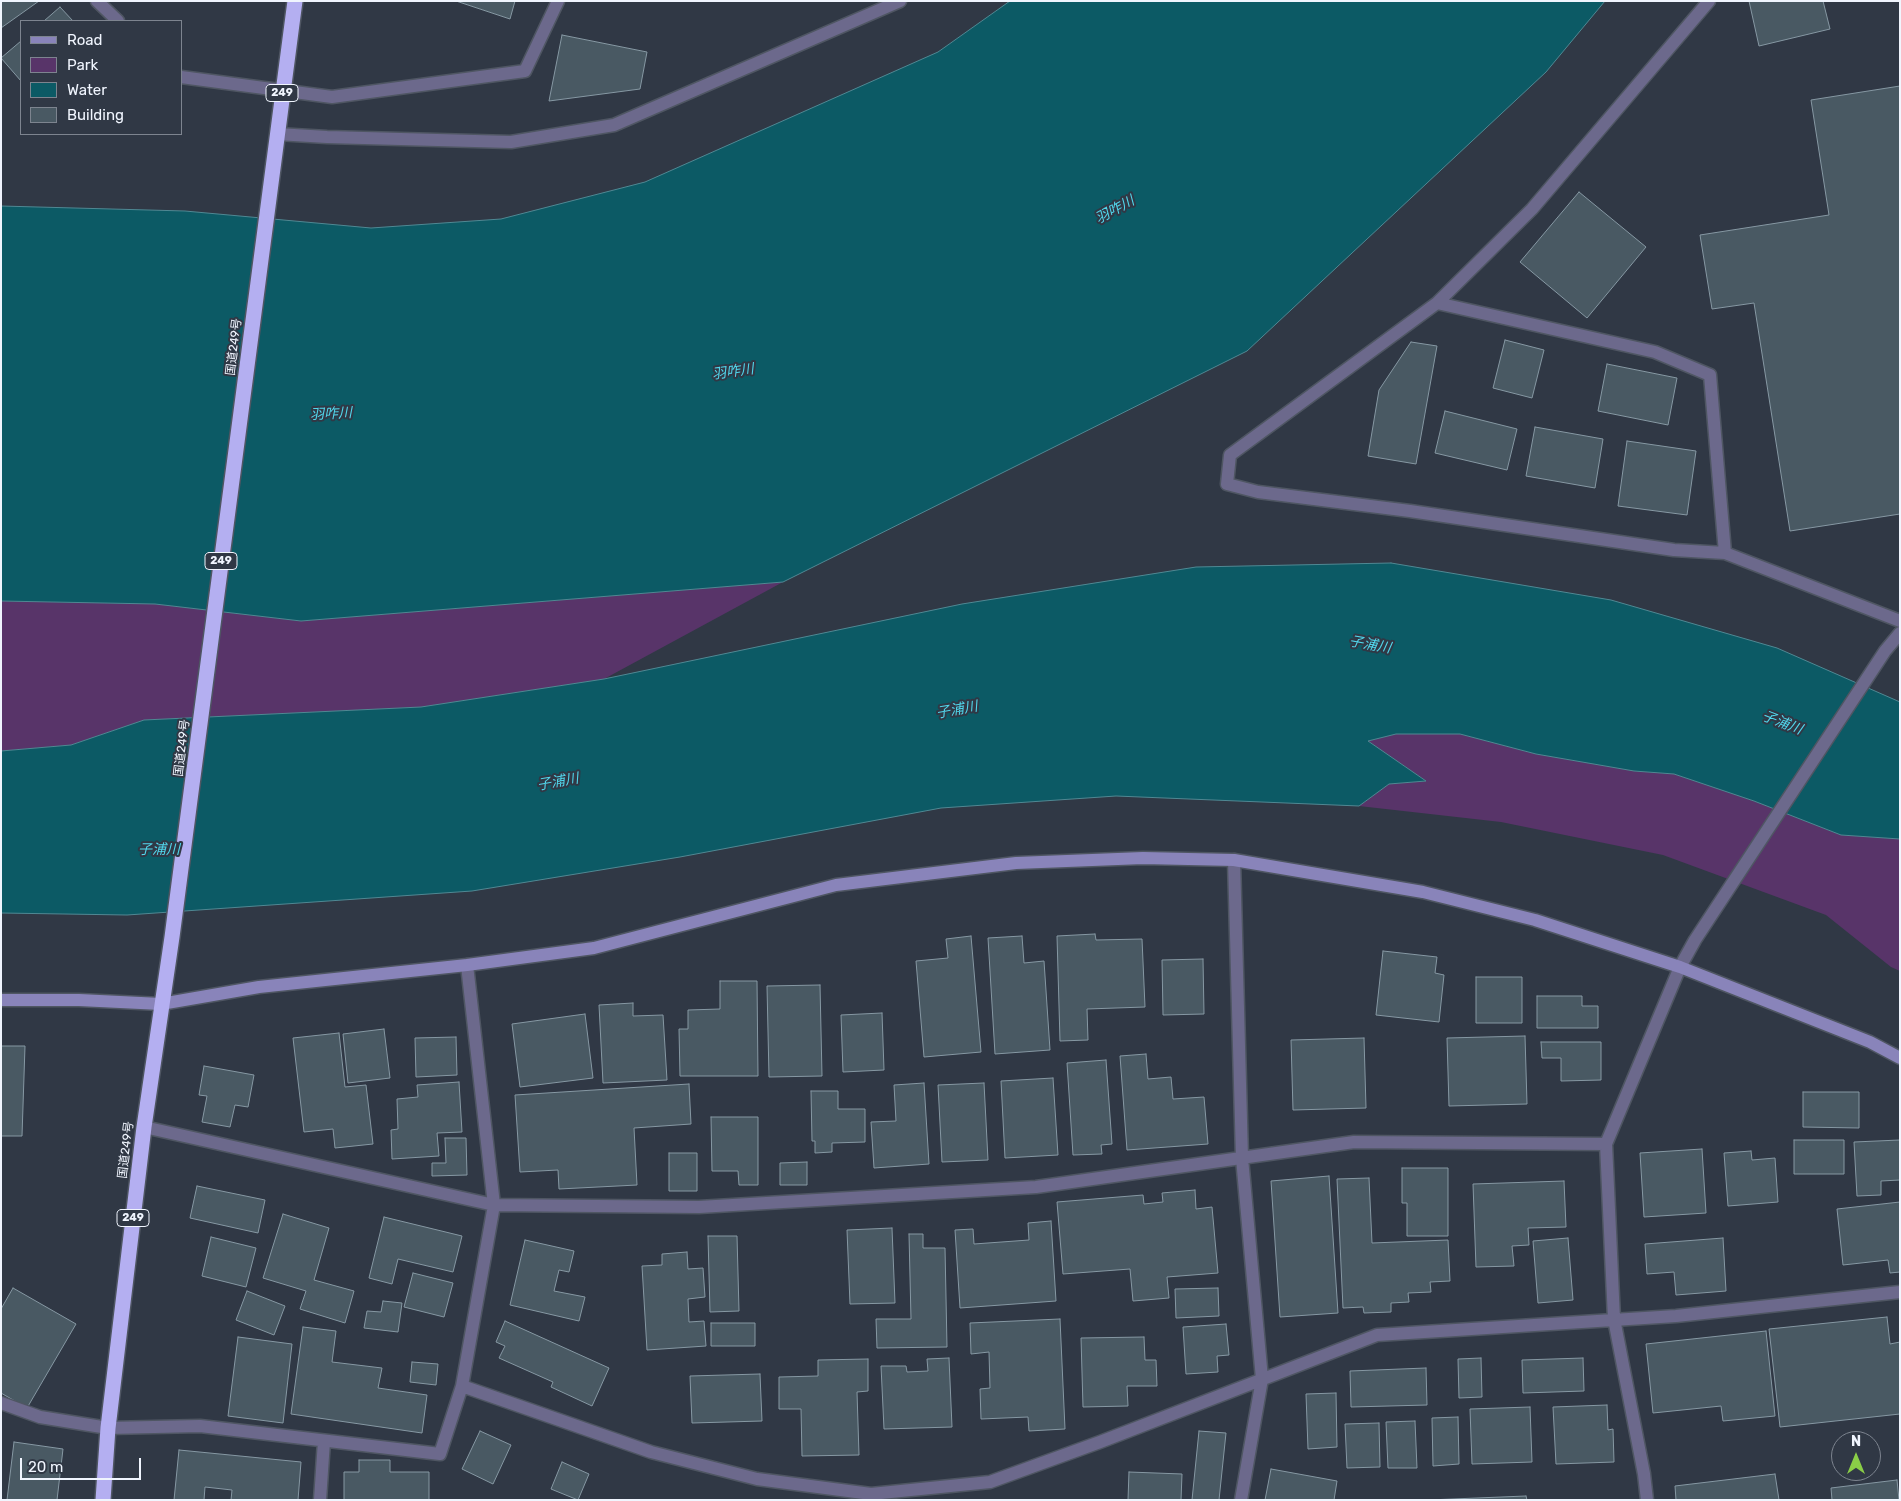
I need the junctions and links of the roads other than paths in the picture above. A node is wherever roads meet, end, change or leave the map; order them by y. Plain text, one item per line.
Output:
1 (97, 1) edge
2 (295, 1) edge
3 (558, 1) edge
4 (900, 1) edge
5 (1710, 1) edge
6 (117, 20) edge
7 (182, 77) edge
8 (283, 92) junction
9 (277, 134) junction
10 (1437, 303) junction
11 (1725, 553) junction
12 (1900, 621) edge
13 (1900, 633) edge
14 (1234, 860) junction
15 (467, 965) junction
16 (1680, 966) junction
17 (1, 1000) edge
18 (161, 1004) junction
19 (1900, 1058) edge
20 (144, 1127) junction
21 (1606, 1144) junction
22 (1242, 1158) junction
23 (494, 1205) junction
24 (1900, 1292) edge
25 (1614, 1319) junction
26 (1262, 1379) junction
27 (462, 1386) junction
28 (1, 1403) edge
29 (108, 1428) junction
30 (324, 1441) junction
31 (103, 1500) edge
32 (320, 1500) edge
33 (1242, 1500) edge
34 (1647, 1500) edge

1 - 6 street
2 - 8 highway, 国道249号 / 249
3 - 8 street
4 - 9 street
5 - 10 street
7 - 8 street
8 - 9 highway, 国道249号 / 249
9 - 18 highway, 国道249号 / 249
10 - 11 street
10 - 11 street
11 - 12 street
13 - 16 street
14 - 15 street
14 - 16 street
14 - 22 street
15 - 18 street
15 - 23 street
16 - 19 street
16 - 21 street
17 - 18 street
18 - 20 highway, 国道249号 / 249
20 - 23 street
20 - 29 highway, 国道249号 / 249
21 - 22 street
21 - 25 street
22 - 23 street
22 - 26 street
23 - 27 street
24 - 25 street
25 - 26 street
25 - 34 street
26 - 27 street
26 - 33 street
27 - 30 street
28 - 29 street
29 - 30 street
29 - 31 highway, 国道249号 / 249
30 - 32 street

